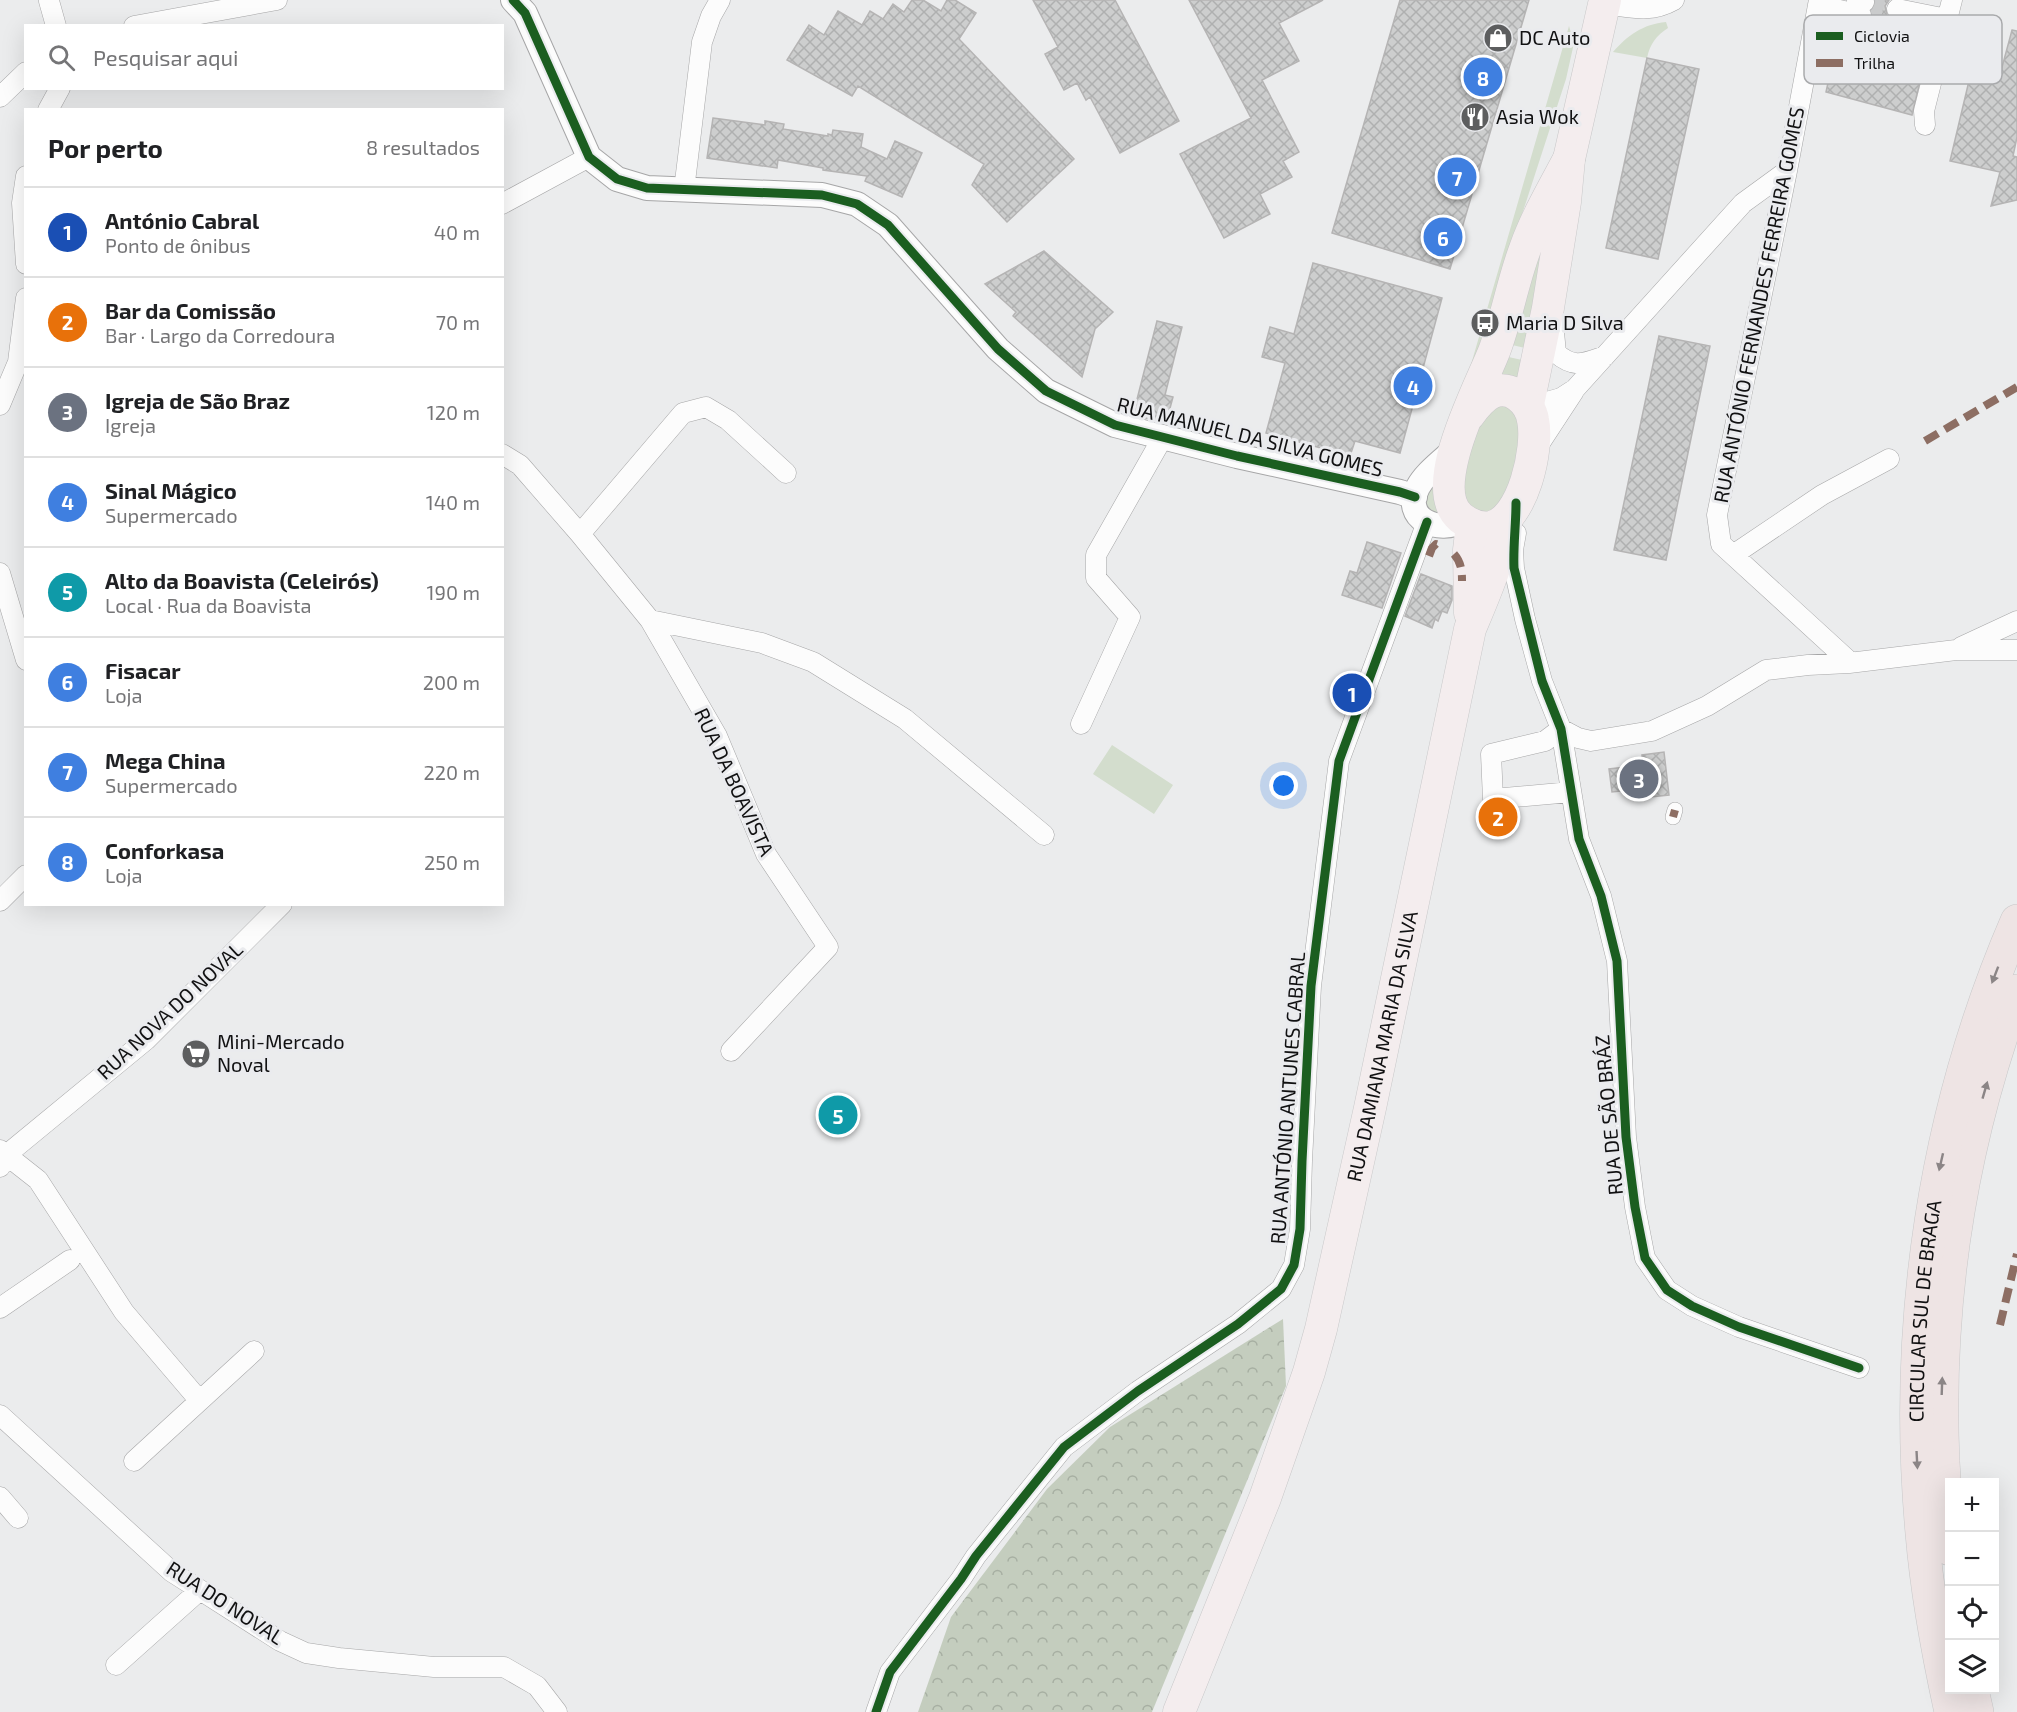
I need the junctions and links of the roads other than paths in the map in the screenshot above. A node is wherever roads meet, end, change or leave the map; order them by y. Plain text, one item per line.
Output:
1 (277, 0) edge
2 (513, 0) edge
3 (720, 0) edge
4 (1674, 0) edge
5 (1952, 0) edge
6 (49, 1) edge
7 (1605, 2) edge
8 (1819, 2) edge
9 (1861, 6) tunnel mouth
10 (1948, 15) edge
11 (55, 24) edge
12 (145, 24) edge
13 (24, 74) edge
14 (1804, 81) edge
15 (1931, 84) edge
16 (59, 90) edge
17 (0, 97) edge
18 (49, 108) edge
19 (1924, 125) dead end
20 (589, 157) junction
21 (1569, 159) junction
22 (1787, 171) junction
23 (24, 190) edge
24 (684, 190) junction
25 (504, 203) edge
26 (24, 234) edge
27 (1548, 308) junction
28 (24, 314) edge
29 (1607, 355) junction
30 (1575, 389) junction
31 (0, 405) edge
32 (1529, 406) junction
33 (1468, 416) junction
34 (1163, 437) junction
35 (1454, 449) junction
36 (1533, 454) junction
37 (504, 455) edge
38 (1889, 459) dead end
39 (786, 472) dead end
40 (1415, 497) junction
41 (1512, 510) junction
42 (1455, 529) junction
43 (580, 534) junction
44 (1733, 555) junction
45 (0, 573) edge
46 (1488, 586) junction
47 (1525, 619) junction
48 (650, 620) junction
49 (2017, 621) edge
50 (1470, 629) junction
51 (1956, 650) junction
52 (2017, 650) edge
53 (24, 653) edge
54 (1851, 663) junction
55 (1081, 724) dead end
56 (1561, 729) junction
57 (1571, 792) junction
58 (1044, 835) dead end
59 (24, 877) edge
60 (0, 901) edge
61 (280, 906) edge
62 (2017, 921) edge
63 (2017, 991) edge
64 (730, 1051) dead end
65 (2, 1158) edge
66 (70, 1260) dead end
67 (0, 1308) edge
68 (254, 1351) dead end
69 (1859, 1368) dead end
70 (199, 1400) junction
71 (1, 1419) edge
72 (134, 1461) dead end
73 (0, 1497) edge
74 (18, 1518) dead end
75 (1947, 1532) edge
76 (200, 1590) junction
77 (116, 1665) dead end
78 (1973, 1694) edge
79 (557, 1712) edge
80 (876, 1712) edge
81 (1179, 1712) edge
82 (1951, 1712) edge
83 (1977, 1712) edge

1 - 12 street
2 - 20 street, RUA MANUEL DA SILVA GOMES
3 - 24 street
4 - 7 street
5 - 10 street
6 - 11 street
7 - 21 main road, RUA DAMIANA MARIA DA SILVA
8 - 9 street
13 - 17 street
14 - 22 street, RUA ANTÓNIO FERNANDES FERREIRA GOMES
15 - 19 street
16 - 18 street
20 - 24 street, RUA MANUEL DA SILVA GOMES
20 - 25 street
21 - 27 main road, RUA DAMIANA MARIA DA SILVA
21 - 33 main road, RUA DAMIANA MARIA DA SILVA
22 - 29 street
22 - 44 street, RUA ANTÓNIO FERNANDES FERREIRA GOMES
23 - 26 street
24 - 34 street, RUA MANUEL DA SILVA GOMES
27 - 29 street
27 - 32 main road, RUA DAMIANA MARIA DA SILVA
28 - 31 street
29 - 30 street
30 - 32 street
30 - 36 street
32 - 33 main road, RUA DAMIANA MARIA DA SILVA
32 - 36 main road, RUA DAMIANA MARIA DA SILVA
33 - 35 main road, RUA DAMIANA MARIA DA SILVA
34 - 40 street, RUA MANUEL DA SILVA GOMES
34 - 55 street
35 - 40 street
35 - 42 main road, RUA DAMIANA MARIA DA SILVA
36 - 41 main road, RUA DAMIANA MARIA DA SILVA
37 - 43 street, RUA DA BOAVISTA
38 - 44 street
39 - 43 street
40 - 42 street
41 - 42 main road
41 - 46 main road, RUA DAMIANA MARIA DA SILVA
41 - 47 street, RUA DE SÃO BRÁZ
42 - 46 street
42 - 50 main road, RUA DAMIANA MARIA DA SILVA
42 - 80 street, RUA ANTÓNIO ANTUNES CABRAL
43 - 48 street, RUA DA BOAVISTA
44 - 54 street, RUA ANTÓNIO FERNANDES FERREIRA GOMES
45 - 53 street
46 - 47 street
46 - 50 main road, RUA DAMIANA MARIA DA SILVA
47 - 56 street, RUA DE SÃO BRÁZ
48 - 58 street
48 - 64 street, RUA DA BOAVISTA
49 - 51 street
50 - 81 main road, RUA DAMIANA MARIA DA SILVA
51 - 52 street
51 - 54 street
54 - 56 street
56 - 57 street, RUA DE SÃO BRÁZ
56 - 57 street
57 - 69 street, RUA DE SÃO BRÁZ
59 - 60 street
61 - 65 street, RUA NOVA DO NOVAL
62 -> 82 highway, CIRCULAR SUL DE BRAGA
75 -> 63 highway, CIRCULAR SUL DE BRAGA
65 - 70 street
66 - 67 street
68 - 70 street
70 - 72 street
71 - 76 street, RUA DO NOVAL
73 - 74 street
76 - 77 street
76 - 79 street, RUA DO NOVAL
78 - 83 highway

